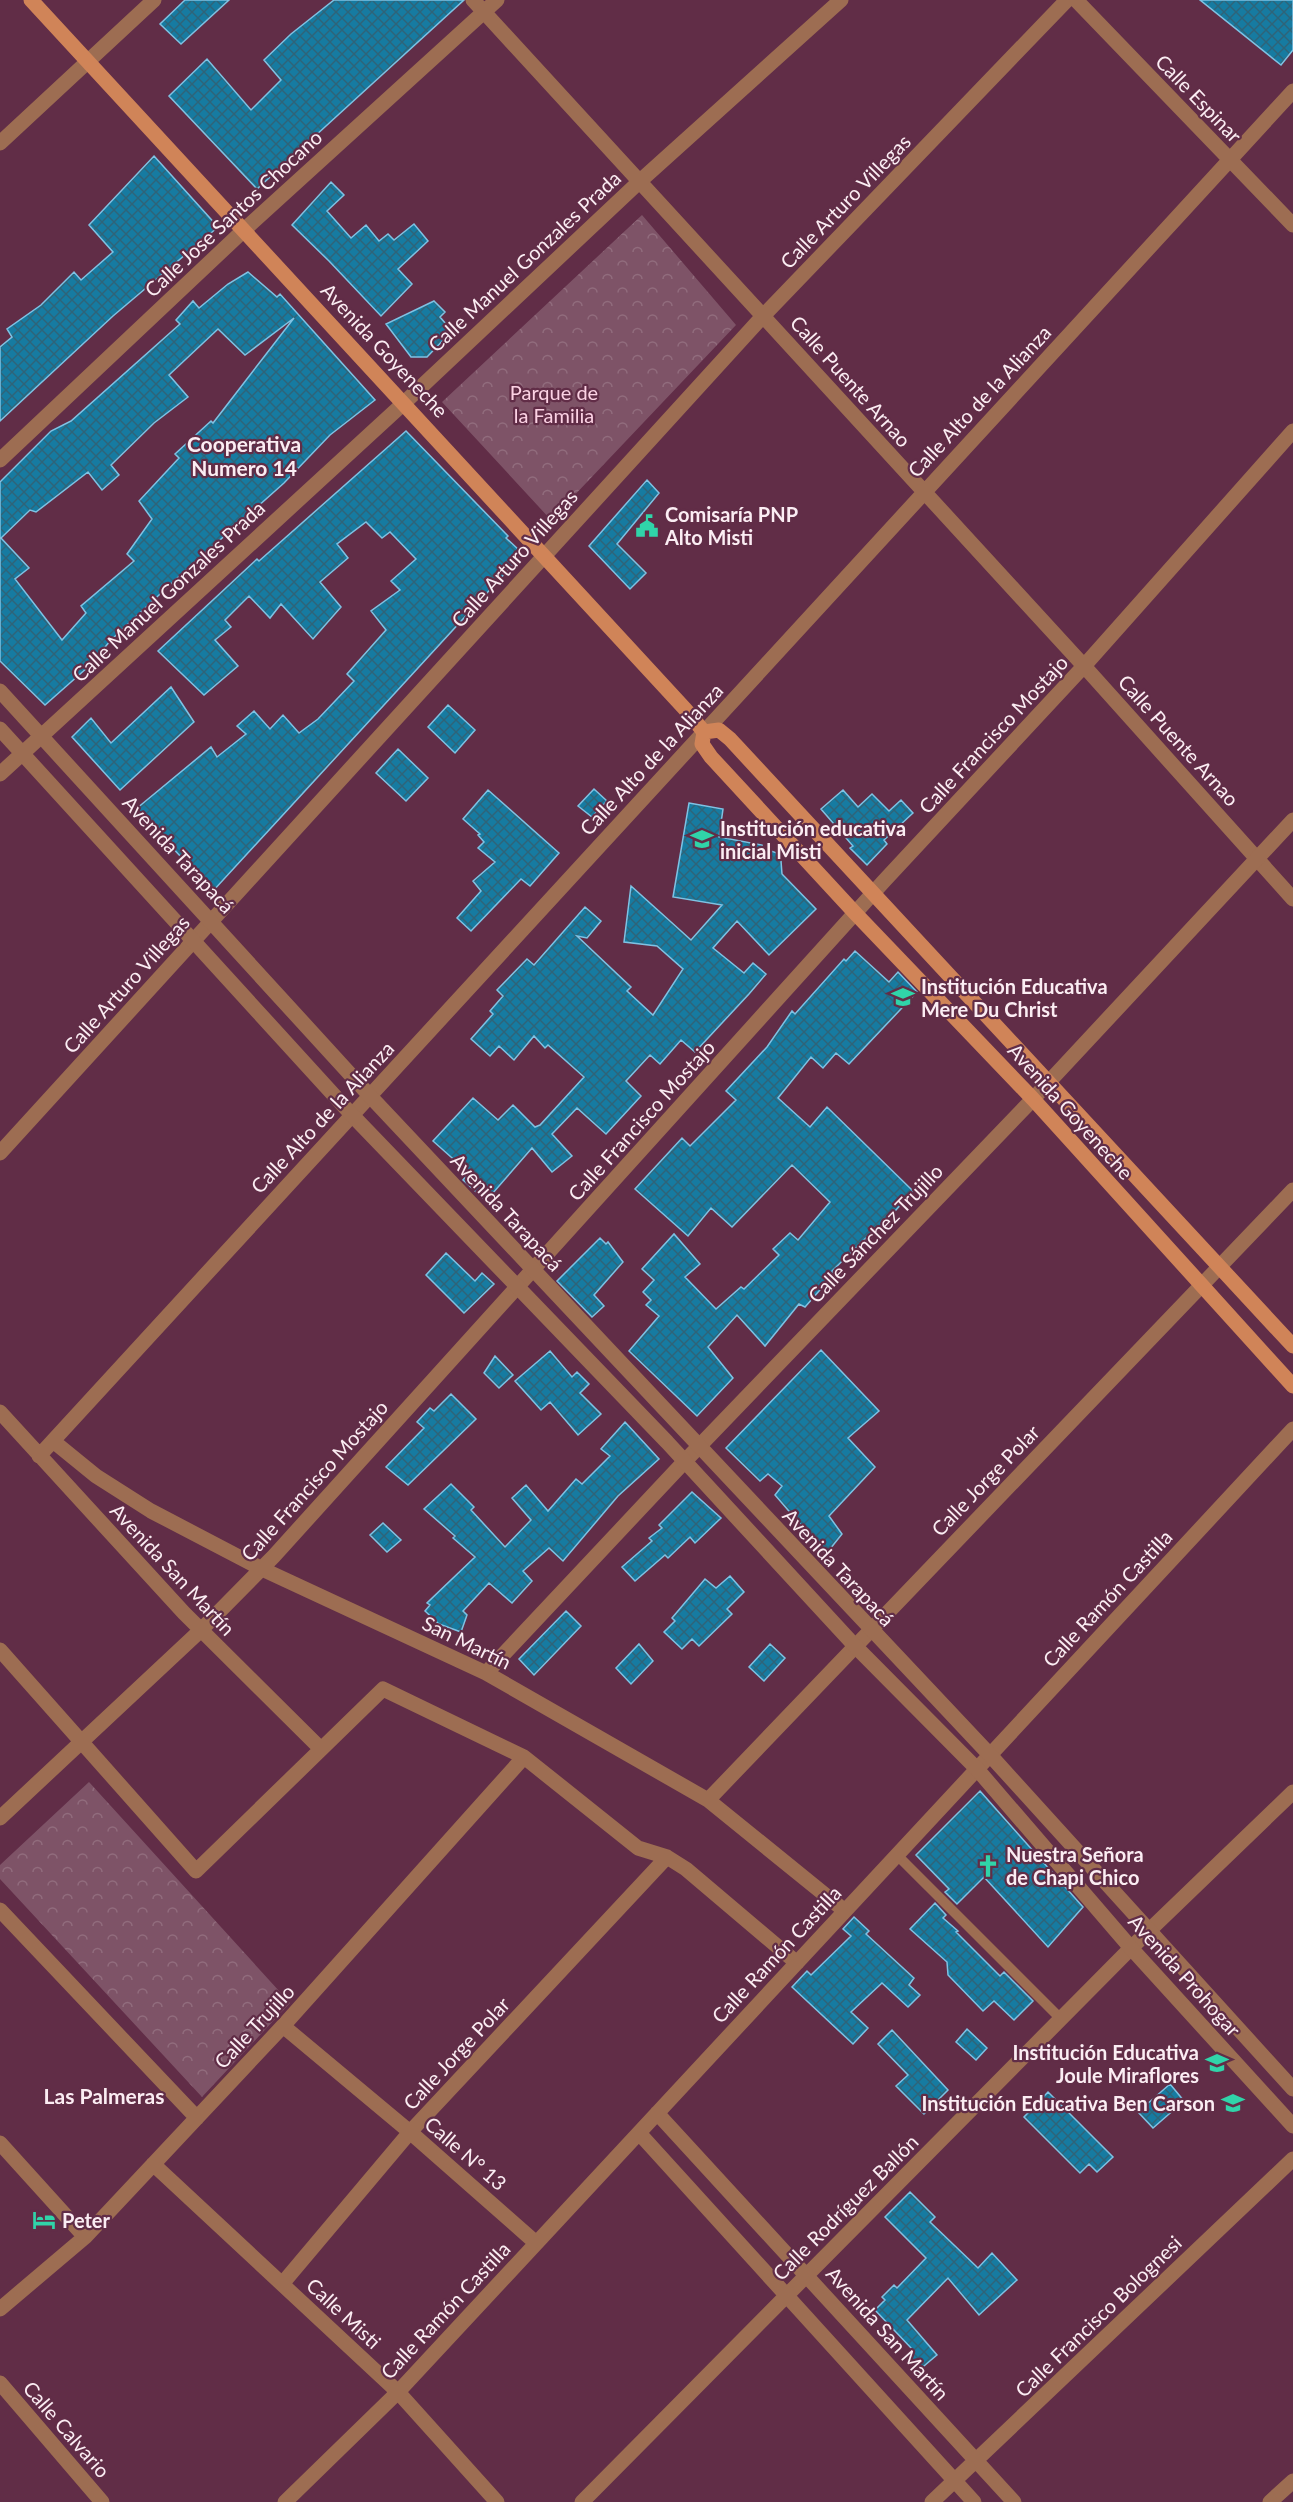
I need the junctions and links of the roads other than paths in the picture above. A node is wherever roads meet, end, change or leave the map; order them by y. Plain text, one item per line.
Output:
1 (31, 0) edge
2 (154, 0) edge
3 (473, 0) edge
4 (497, 0) edge
5 (841, 0) edge
6 (1068, 0) edge
7 (1076, 0) edge
8 (484, 12) junction
9 (88, 60) junction
10 (1293, 91) edge
11 (0, 143) edge
12 (1230, 160) junction
13 (639, 182) junction
14 (1293, 225) edge
15 (244, 230) junction
16 (763, 316) junction
17 (405, 402) junction
18 (1293, 431) edge
19 (0, 460) edge
20 (924, 493) junction
21 (545, 555) junction
22 (1084, 666) junction
23 (0, 691) edge
24 (0, 729) edge
25 (704, 732) junction
26 (41, 736) junction
27 (22, 753) junction
28 (0, 774) edge
29 (1293, 820) edge
30 (1256, 858) junction
31 (873, 893) junction
32 (1293, 899) edge
33 (855, 913) junction
34 (212, 920) junction
35 (193, 941) junction
36 (1049, 1082) junction
37 (370, 1096) junction
38 (1033, 1099) junction
39 (352, 1115) junction
40 (0, 1152) edge
41 (1293, 1190) edge
42 (1219, 1266) junction
43 (533, 1270) junction
44 (518, 1287) junction
45 (1201, 1287) junction
46 (1293, 1346) edge
47 (1293, 1386) edge
48 (0, 1412) edge
49 (1293, 1429) edge
50 (53, 1441) junction
51 (698, 1448) junction
52 (39, 1456) junction
53 (685, 1461) junction
54 (262, 1569) junction
55 (201, 1630) junction
56 (870, 1630) junction
57 (855, 1646) junction
58 (0, 1650) edge
59 (486, 1673) junction
60 (81, 1742) junction
61 (321, 1749) junction
62 (990, 1755) junction
63 (524, 1757) junction
64 (977, 1769) junction
65 (1293, 1792) edge
66 (708, 1800) junction
67 (0, 1818) edge
68 (897, 1855) junction
69 (667, 1857) junction
70 (0, 1910) edge
71 (845, 1911) junction
72 (1148, 1932) junction
73 (1131, 1948) junction
74 (797, 1963) junction
75 (1061, 2019) junction
76 (283, 2026) junction
77 (1293, 2089) edge
78 (657, 2113) junction
79 (197, 2118) junction
80 (1293, 2126) edge
81 (410, 2132) junction
82 (639, 2133) junction
83 (0, 2143) edge
84 (1293, 2159) edge
85 (153, 2164) junction
86 (85, 2237) junction
87 (536, 2243) junction
88 (807, 2276) junction
89 (282, 2284) junction
90 (787, 2296) junction
91 (0, 2309) edge
92 (0, 2383) edge
93 (398, 2392) junction
94 (977, 2461) junction
95 (955, 2481) junction
96 (1293, 2481) edge
97 (102, 2502) edge
98 (285, 2502) edge
99 (497, 2502) edge
100 (582, 2502) edge
101 (932, 2502) edge
102 (974, 2502) edge
103 (1014, 2502) edge
104 (1270, 2502) edge

1 - 9 main road, Avenida Goyeneche
2 - 9 street
3 - 8 street, Calle Puente Arnao
4 - 8 street, Calle Jose Santos Chocano
5 - 13 street, Calle Manuel Gonzales Prada
6 - 16 street, Calle Arturo Villegas
7 - 12 street, Calle Espinar
8 - 13 street, Calle Puente Arnao
8 - 15 street, Calle Jose Santos Chocano
9 - 11 street
9 - 15 main road, Avenida Goyeneche
10 - 12 street, Calle Alto de la Alianza
12 - 14 street, Calle Espinar
12 - 20 street, Calle Alto de la Alianza
13 - 16 street, Calle Puente Arnao
13 - 17 street, Calle Manuel Gonzales Prada
15 - 17 main road, Avenida Goyeneche
15 - 19 street, Calle Jose Santos Chocano
16 - 20 street, Calle Puente Arnao
16 - 21 street, Calle Arturo Villegas
17 - 21 main road, Avenida Goyeneche
17 - 26 street, Calle Manuel Gonzales Prada
18 - 22 street, Calle Francisco Mostajo
20 - 22 street, Calle Puente Arnao
20 - 25 street, Calle Alto de la Alianza
21 - 25 main road, Avenida Goyeneche
21 - 34 street, Calle Arturo Villegas
22 - 30 street, Calle Puente Arnao
22 - 31 street, Calle Francisco Mostajo
23 - 26 street, Avenida Tarapacá
24 - 27 street, Avenida Tarapacá
25 - 31 main road, Avenida Goyeneche
25 - 33 main road, Avenida Goyeneche
25 - 37 street, Calle Alto de la Alianza
26 - 27 street, Calle Manuel Gonzales Prada
26 - 34 street, Avenida Tarapacá
27 - 28 street, Calle Manuel Gonzales Prada
27 - 35 street, Avenida Tarapacá
29 - 30 street, Calle Sánchez Trujillo
30 - 32 street, Calle Puente Arnao
30 - 36 street, Calle Sánchez Trujillo
31 - 33 street, Calle Francisco Mostajo
31 - 36 main road, Avenida Goyeneche
33 - 38 main road, Avenida Goyeneche
33 - 43 street, Calle Francisco Mostajo
34 - 35 street, Calle Arturo Villegas
34 - 37 street, Avenida Tarapacá
35 - 39 street, Avenida Tarapacá
35 - 40 street, Calle Arturo Villegas
36 - 38 street, Calle Sánchez Trujillo
36 - 42 main road, Avenida Goyeneche
37 - 39 street, Calle Alto de la Alianza
37 - 43 street, Avenida Tarapacá
38 - 45 main road, Avenida Goyeneche
38 - 51 street, Calle Sánchez Trujillo
39 - 44 street, Avenida Tarapacá
39 - 50 street, Calle Alto de la Alianza
41 - 42 street, Calle Jorge Polar
42 - 45 street, Calle Jorge Polar
42 - 46 main road, Avenida Goyeneche
43 - 44 street, Calle Francisco Mostajo
43 - 51 street, Avenida Tarapacá
44 - 53 street, Avenida Tarapacá
44 - 54 street, Calle Francisco Mostajo
45 - 47 main road, Avenida Goyeneche
45 - 56 street, Calle Jorge Polar
48 - 52 street, Avenida San Martín
49 - 62 street, Calle Ramón Castilla
50 - 52 street, Calle Alto de la Alianza
50 - 54 street, San Martín
51 - 53 street, Calle Sánchez Trujillo
51 - 56 street, Avenida Tarapacá
52 - 55 street, Avenida San Martín
53 - 57 street, Avenida Tarapacá
53 - 59 street, Calle Sánchez Trujillo
54 - 55 street, Calle Francisco Mostajo
54 - 59 street, San Martín
55 - 60 street, Calle Francisco Mostajo
55 - 61 street, Avenida San Martín
56 - 57 street, Calle Jorge Polar
56 - 62 street, Avenida Tarapacá
57 - 64 street, Avenida Tarapacá
57 - 66 street, Calle Jorge Polar
58 - 60 street
59 - 66 street, San Martín
60 - 61 street
60 - 67 street, Calle Francisco Mostajo
61 - 63 street
62 - 64 street, Calle Ramón Castilla
62 - 72 street, Avenida Prohogar
63 - 69 street
63 - 76 street, Calle Trujillo
64 - 68 street, Calle Ramón Castilla
64 - 73 street, Avenida Prohogar
65 - 72 street, Calle Rodríguez Ballón
66 - 71 street, San Martín
68 - 71 street, Calle Ramón Castilla
68 - 75 lane
69 - 74 street
69 - 81 street, Calle Jorge Polar
70 - 79 street
71 - 74 street, Calle Ramón Castilla
72 - 73 street, Calle Rodríguez Ballón
72 - 77 street, Avenida Prohogar
73 - 75 street, Calle Rodríguez Ballón
73 - 80 street, Avenida Prohogar
74 - 78 street, Calle Ramón Castilla
75 - 88 street, Calle Rodríguez Ballón
76 - 79 street, Calle Trujillo
76 - 81 street, Calle N° 13
78 - 82 street, Calle Ramón Castilla
78 - 88 street, Avenida San Martín
79 - 85 street, Calle Trujillo
81 - 87 street, Calle N° 13
81 - 89 street, Calle Jorge Polar
82 - 87 street, Calle Ramón Castilla
82 - 90 street
83 - 86 street
84 - 94 street, Calle Francisco Bolognesi
85 - 86 street, Calle Trujillo
85 - 89 street, Calle Misti
86 - 91 street, Calle Trujillo
87 - 93 street, Calle Ramón Castilla
88 - 90 street, Calle Rodríguez Ballón
88 - 94 street, Avenida San Martín
89 - 93 street, Calle Misti
90 - 95 street
90 - 100 street, Calle Rodríguez Ballón
92 - 97 street, Calle Calvario
93 - 98 street, Calle Ramón Castilla
93 - 99 street, Calle Misti
94 - 95 street, Calle Francisco Bolognesi
94 - 103 street, Avenida San Martín
95 - 101 street, Calle Francisco Bolognesi
95 - 102 street
96 - 104 street

